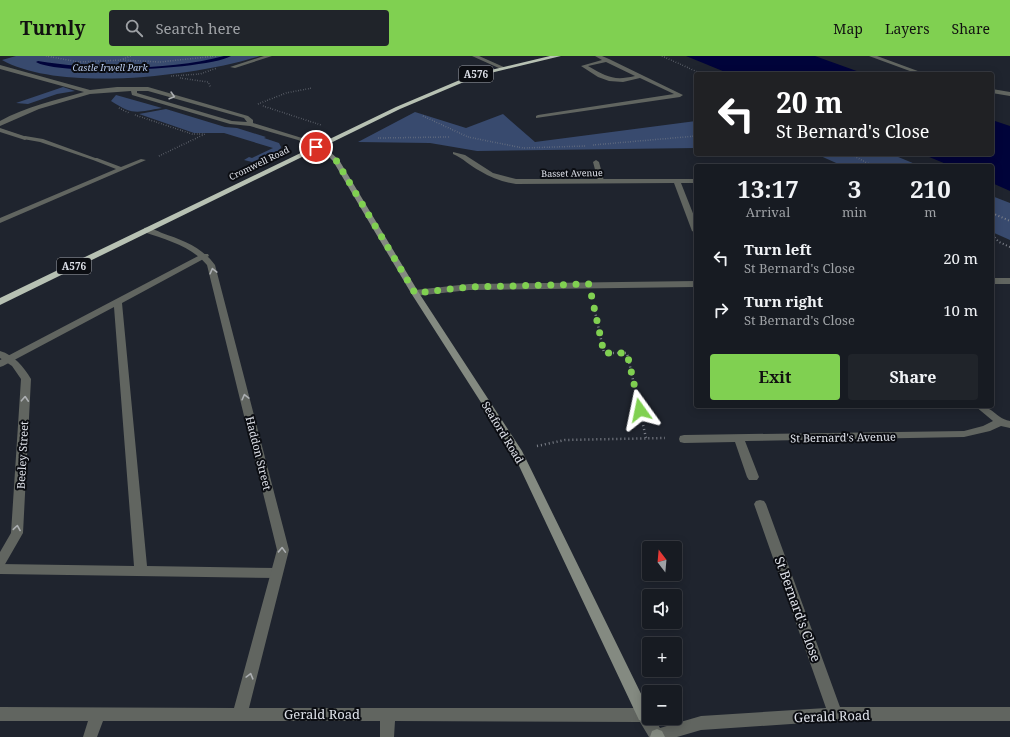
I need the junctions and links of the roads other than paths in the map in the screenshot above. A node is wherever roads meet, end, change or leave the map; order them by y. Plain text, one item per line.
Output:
1 (269, 56) edge
2 (475, 56) edge
3 (558, 56) edge
4 (598, 56) edge
5 (872, 56) edge
6 (607, 60) junction
7 (0, 67) edge
8 (233, 67) dead end
9 (503, 68) junction
10 (917, 72) edge
11 (641, 76) junction
12 (134, 90) junction
13 (994, 90) edge
14 (90, 92) junction
15 (1010, 94) edge
16 (538, 118) dead end
17 (0, 124) edge
18 (250, 124) junction
19 (0, 130) edge
20 (316, 147) junction
21 (455, 153) dead end
22 (143, 160) road end
23 (596, 162) dead end
24 (122, 169) junction
25 (601, 181) junction
26 (677, 181) junction
27 (694, 181) edge
28 (0, 221) edge
29 (694, 227) edge
30 (147, 230) junction
31 (205, 256) junction
32 (994, 281) edge
33 (1010, 281) edge
34 (694, 284) edge
35 (415, 293) junction
36 (118, 301) junction
37 (0, 302) edge
38 (3, 359) edge
39 (983, 408) edge
40 (1005, 423) edge
41 (684, 439) road end
42 (739, 439) junction
43 (753, 477) dead end
44 (760, 504) dead end
45 (0, 563) edge
46 (0, 569) edge
47 (141, 571) junction
48 (277, 572) junction
49 (642, 711) edge
50 (0, 714) edge
51 (98, 714) junction
52 (240, 714) junction
53 (388, 714) junction
54 (835, 714) junction
55 (1010, 714) edge
56 (642, 715) edge
57 (650, 725) edge
58 (657, 736) edge
59 (90, 737) edge
60 (387, 737) edge

1 - 8 street
2 - 9 street
3 - 9 highway, Cromwell Road / A576
4 - 6 street
5 - 10 street
6 - 11 street
6 - 11 street
7 - 14 street
9 - 20 highway, Cromwell Road / A576
11 - 16 street
12 - 14 street
12 - 18 street
12 -> 18 street
13 - 15 street
14 - 17 street
18 - 20 street
19 - 24 street
20 - 30 highway, Cromwell Road / A576
20 - 35 street, Seaford Road
21 - 25 street, Basset Avenue
22 - 24 street
23 - 25 street
24 - 28 street
25 - 26 street, Basset Avenue
26 - 27 street, Basset Avenue
26 - 29 street
30 - 31 street
30 - 37 highway, Cromwell Road / A576
31 - 36 street
48 -> 31 street, Haddon Street
32 - 33 street
34 - 35 street
35 - 49 street, Seaford Road
36 - 38 street
36 - 47 street
45 -> 38 street, Beeley Street
39 - 40 street
40 - 42 street, St Bernard's Avenue
41 - 42 street, St Bernard's Avenue
42 - 43 street
44 - 54 street, St Bernard's Close
46 - 47 street
47 - 48 street
52 -> 48 street, Haddon Street
50 - 51 street, Gerald Road
51 - 52 street, Gerald Road
51 - 59 street
52 - 53 street, Gerald Road
53 - 56 street, Gerald Road
53 - 60 street
54 - 55 street, Gerald Road
54 - 58 street, Gerald Road
57 - 58 street, Seaford Road

